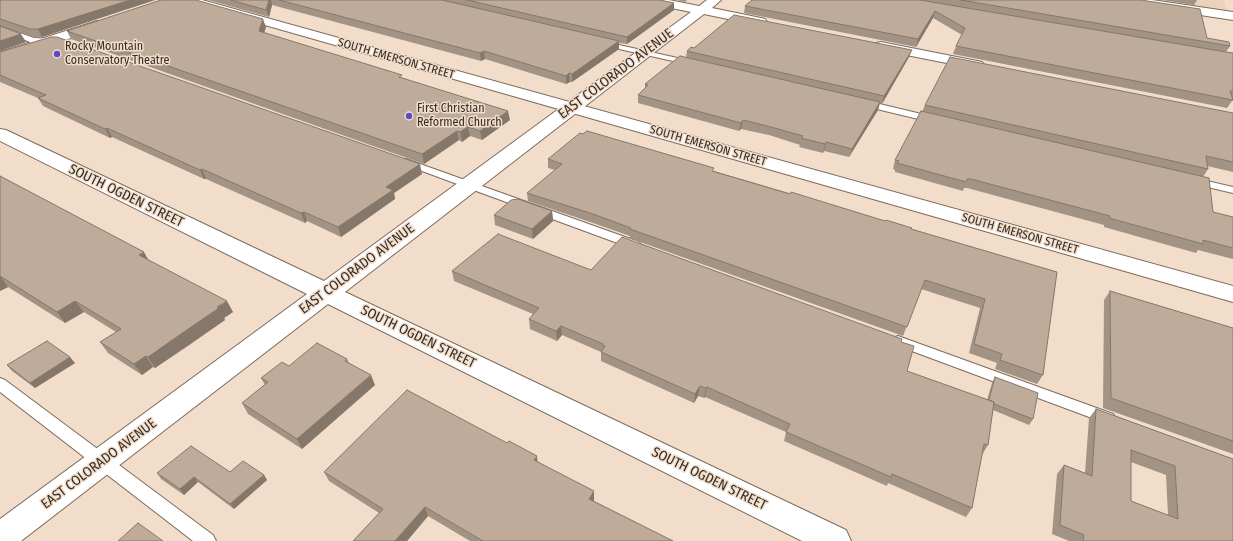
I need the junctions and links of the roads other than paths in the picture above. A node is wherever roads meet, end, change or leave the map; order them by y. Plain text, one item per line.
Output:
1 (183, 0) edge
2 (651, 0) edge
3 (1128, 0) edge
4 (708, 5) edge
5 (1233, 16) edge
6 (110, 21) edge
7 (773, 24) edge
8 (0, 28) edge
9 (50, 41) junction
10 (598, 41) edge
11 (866, 43) edge
12 (76, 45) edge
13 (645, 52) junction
14 (0, 57) edge
15 (702, 66) edge
16 (991, 68) edge
17 (856, 102) edge
18 (571, 108) junction
19 (940, 121) edge
20 (0, 134) edge
21 (396, 159) edge
22 (1187, 179) edge
23 (470, 185) junction
24 (1233, 190) edge
25 (642, 248) edge
26 (326, 292) junction
27 (1233, 294) edge
28 (889, 338) edge
29 (0, 384) edge
30 (1121, 422) edge
31 (103, 461) junction
32 (0, 538) edge
33 (207, 541) edge
34 (835, 541) edge

1 - 18 street, SOUTH EMERSON STREET
2 - 4 street
3 - 5 street
4 - 7 street
4 - 13 street, EAST COLORADO AVENUE
6 - 9 street
8 - 9 lane
9 - 12 lane
9 - 14 street
10 - 13 lane
11 - 16 street
13 - 15 lane
13 - 18 street, EAST COLORADO AVENUE
17 - 19 lane
18 - 23 street, EAST COLORADO AVENUE
18 - 27 street, SOUTH EMERSON STREET
20 - 26 street, SOUTH OGDEN STREET
21 - 23 lane
22 - 24 lane
23 - 25 lane
23 - 26 street, EAST COLORADO AVENUE
26 - 31 street, EAST COLORADO AVENUE
26 - 34 street, SOUTH OGDEN STREET
28 - 30 lane
29 - 31 lane
31 - 32 street, EAST COLORADO AVENUE
31 - 33 lane

